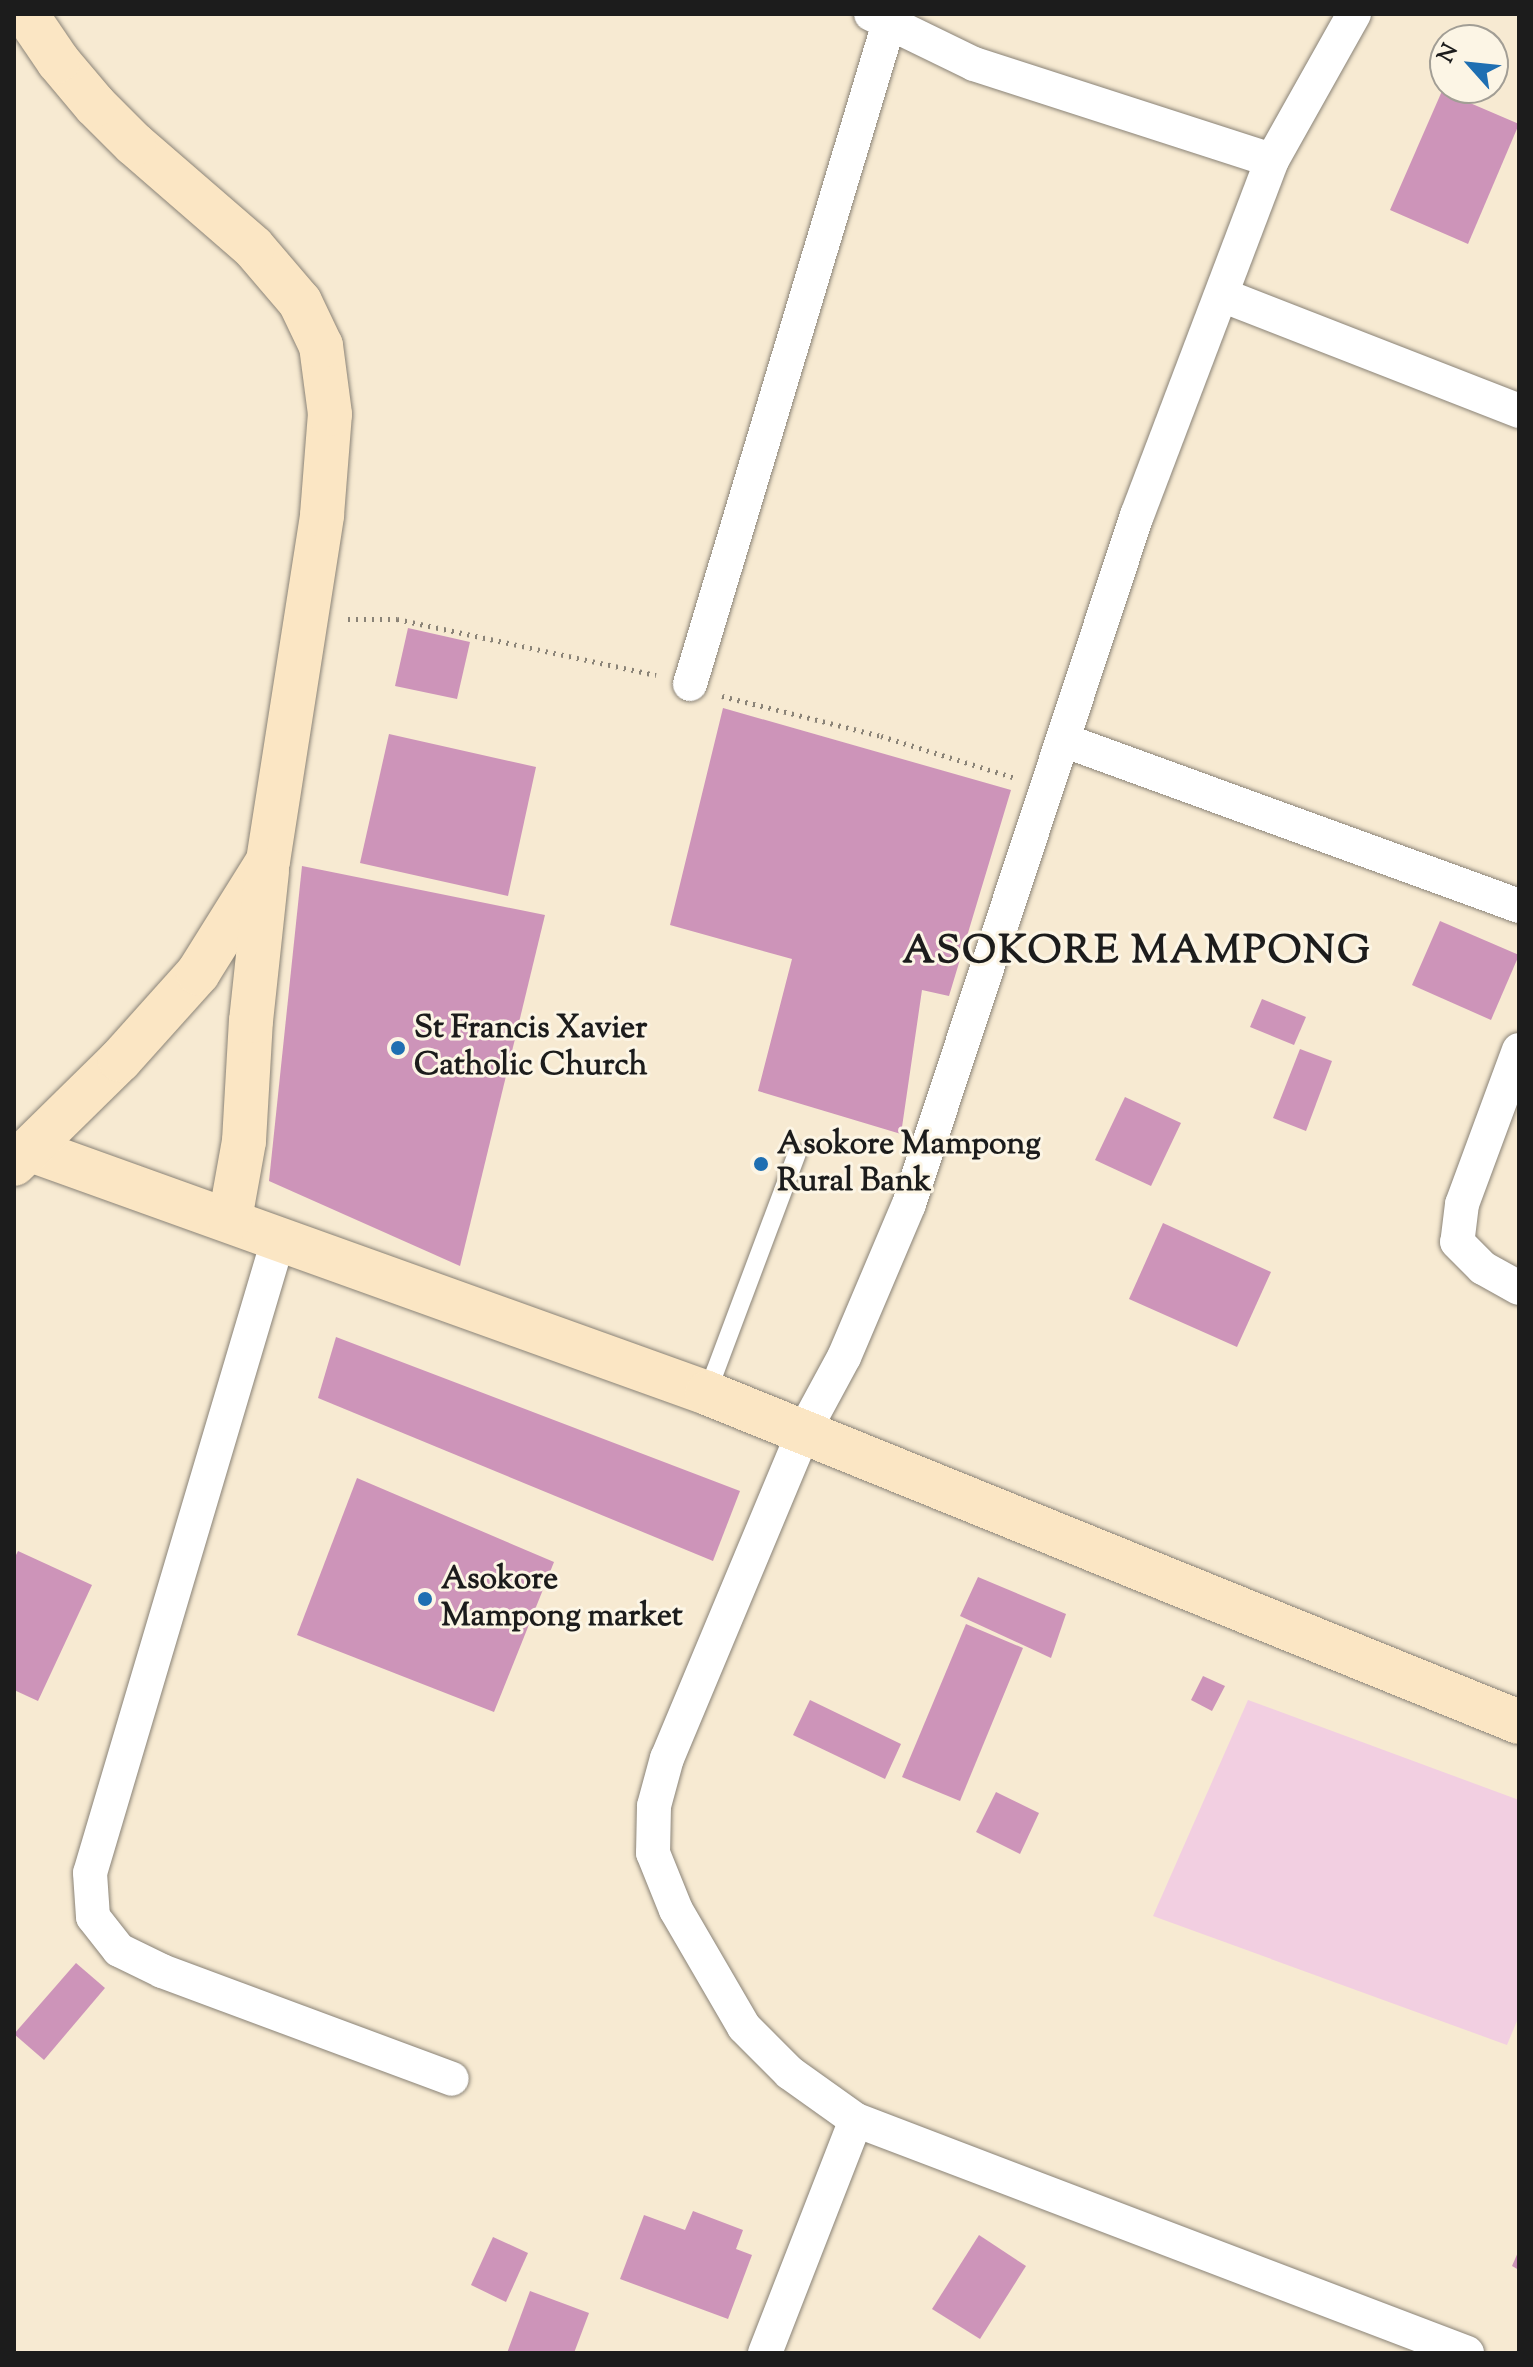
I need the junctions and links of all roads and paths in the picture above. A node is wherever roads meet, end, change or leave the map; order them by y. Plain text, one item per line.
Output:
1 (26, 14) edge
2 (1354, 14) edge
3 (880, 19) edge
4 (1272, 160) junction
5 (1222, 295) junction
6 (1519, 411) edge
7 (690, 684) dead end
8 (1063, 740) junction
9 (268, 861) junction
10 (1519, 906) edge
11 (1519, 1050) edge
12 (797, 1153) dead end
13 (22, 1157) edge
14 (230, 1219) junction
15 (279, 1237) junction
16 (1519, 1288) edge
17 (707, 1393) junction
18 (804, 1431) junction
19 (1519, 1722) edge
20 (452, 2079) dead end
21 (856, 2120) junction
22 (765, 2353) edge
23 (1467, 2353) edge

1 - 9 street
2 - 4 street
3 - 4 street
3 - 7 street
4 - 5 street
5 - 6 street
5 - 8 street
8 - 10 street
8 - 18 street
9 - 13 street
9 - 14 street
11 - 16 street
12 - 17 lane
13 - 14 street
14 - 15 street
15 - 17 street
15 - 20 street
17 - 18 street
18 - 19 street
18 - 21 street
21 - 22 street
21 - 23 street

